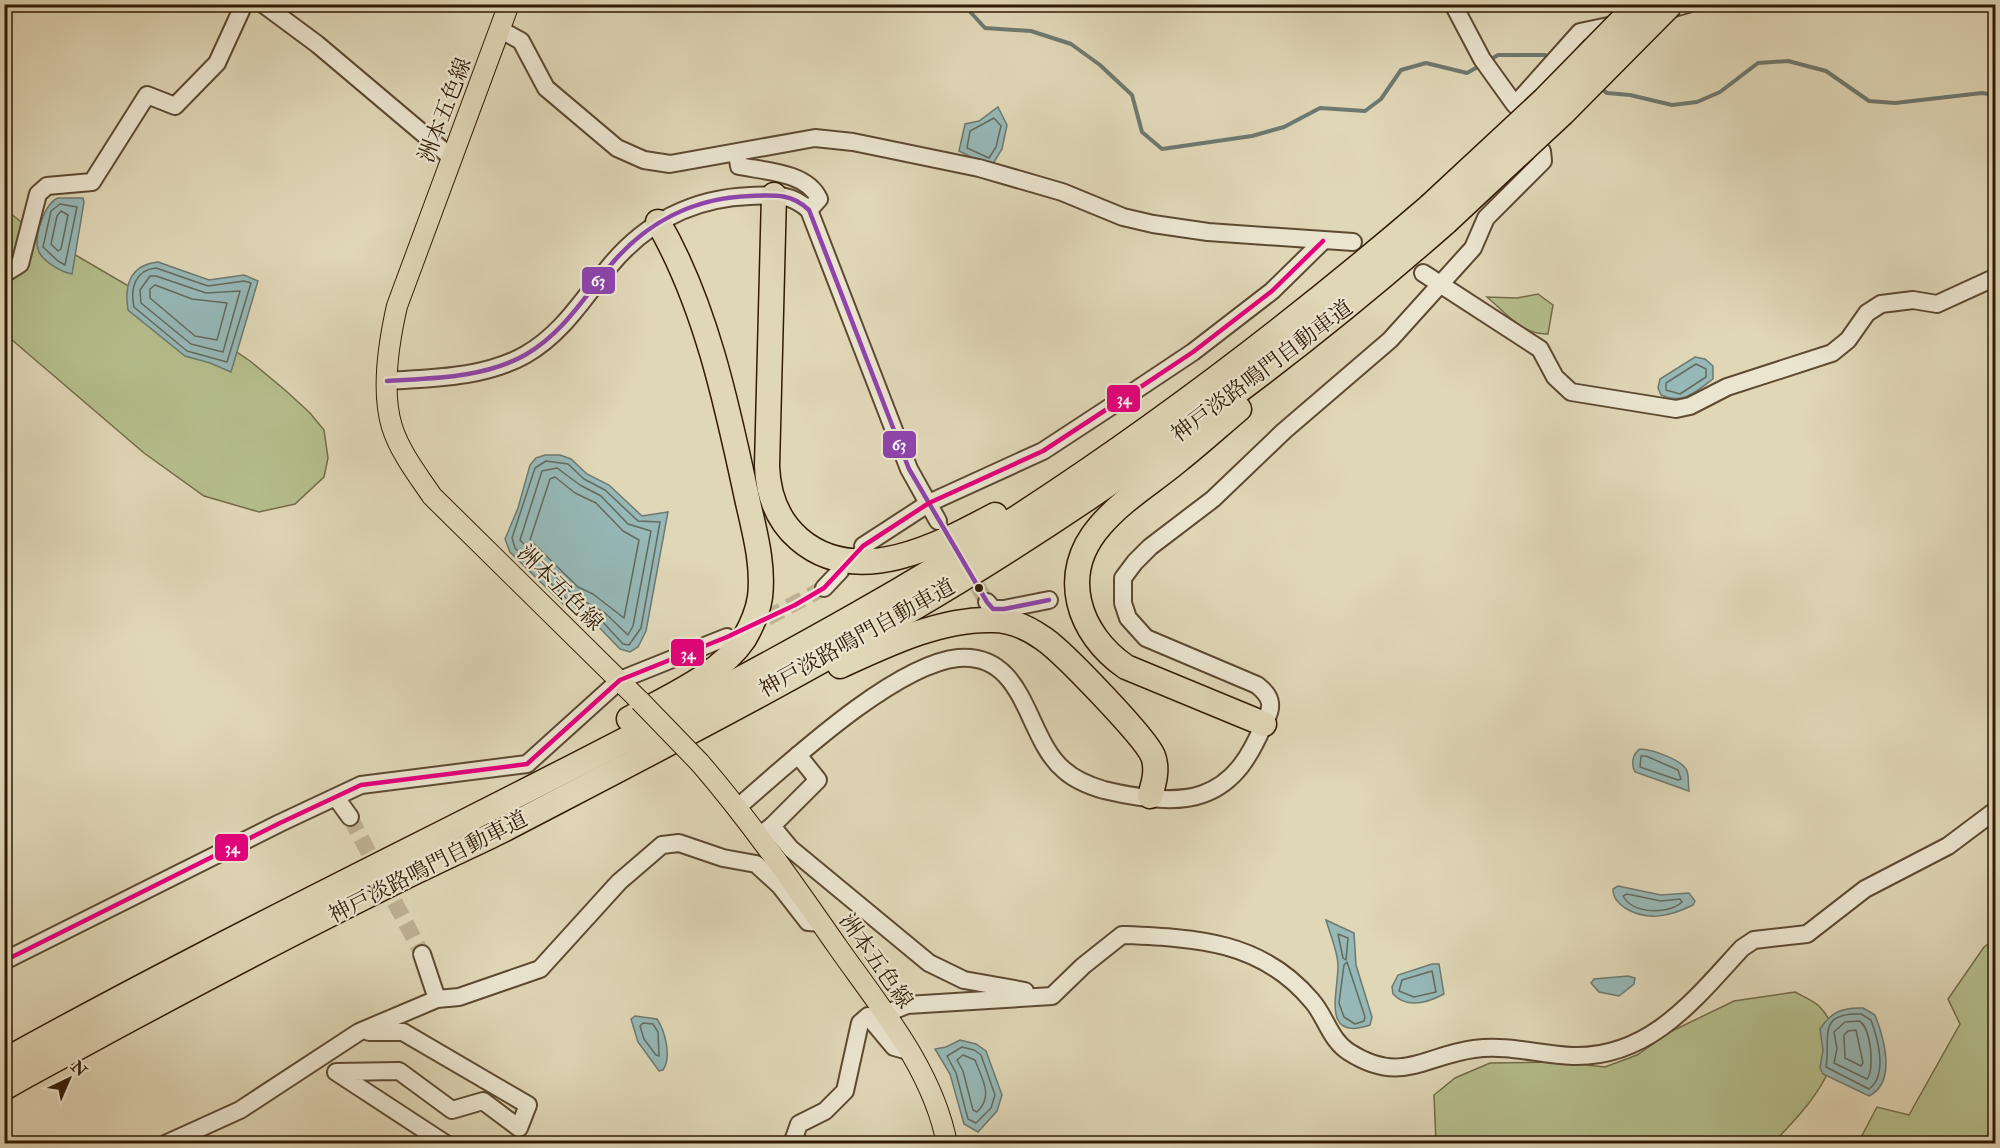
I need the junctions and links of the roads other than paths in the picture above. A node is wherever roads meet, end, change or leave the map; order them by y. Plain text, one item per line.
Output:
1 (244, 4) edge
2 (263, 4) edge
3 (509, 4) edge
4 (1453, 4) edge
5 (1638, 4) edge
6 (1671, 4) edge
7 (1688, 4) edge
8 (501, 30) junction
9 (1542, 151) dead end
10 (736, 153) junction
11 (452, 158) junction
12 (774, 195) junction
13 (809, 210) junction
14 (1438, 214) junction
15 (658, 222) junction
16 (1323, 241) junction
17 (1353, 242) dead end
18 (1423, 273) dead end
19 (4, 274) edge
20 (1995, 277) edge
21 (1440, 282) junction
22 (1367, 291) junction
23 (1258, 348) junction
24 (387, 381) junction
25 (929, 503) junction
26 (938, 521) dead end
27 (863, 546) dead end
28 (840, 571) dead end
29 (824, 588) tunnel mouth
30 (1049, 600) dead end
31 (987, 602) dead end
32 (727, 637) tunnel mouth
33 (620, 680) junction
34 (1264, 724) junction
35 (798, 755) junction
36 (1150, 796) junction
37 (337, 799) junction
38 (738, 807) junction
39 (1995, 810) edge
40 (350, 818) tunnel mouth
41 (766, 831) junction
42 (497, 833) junction
43 (405, 851) junction
44 (821, 923) junction
45 (422, 954) tunnel mouth
46 (4, 961) edge
47 (1052, 996) junction
48 (437, 999) junction
49 (885, 1014) junction
50 (359, 1032) junction
51 (908, 1051) junction
52 (4, 1061) edge
53 (4, 1088) edge
54 (165, 1143) edge
55 (446, 1143) edge
56 (792, 1143) edge
57 (947, 1143) edge

1 - 19 street
2 - 11 street
3 - 8 main road, 洲本五色線
4 - 7 street
5 - 14 highway, 神戸淡路鳴門自動車道, bridge
6 - 14 highway, 神戸淡路鳴門自動車道, bridge
8 - 10 street
8 - 11 main road, 洲本五色線
9 - 21 street
10 - 13 street
10 - 16 street
11 - 24 main road, 洲本五色線
12 - 13 street
12 - 15 street
12 - 23 highway
13 - 25 street
14 - 22 highway, 神戸淡路鳴門自動車道
14 - 23 highway, 神戸淡路鳴門自動車道
15 - 24 street
15 - 43 highway
16 - 17 street
16 - 25 street
18 - 21 street
20 - 21 street
21 - 34 street
22 - 34 highway
22 - 42 highway, 神戸淡路鳴門自動車道
23 - 43 highway, 神戸淡路鳴門自動車道
24 - 33 main road, 洲本五色線
25 - 26 street
25 - 27 street
28 - 29 street
30 - 31 street
32 - 33 street
33 - 37 street
33 - 38 main road, 洲本五色線, bridge
34 - 36 street
35 - 36 street
35 - 38 street
35 - 41 street
36 - 42 highway
37 - 40 street
37 - 46 street
38 - 41 main road, 洲本五色線
39 - 47 street
41 - 44 main road, 洲本五色線
41 - 47 street
42 - 53 highway, 神戸淡路鳴門自動車道
43 - 52 highway, 神戸淡路鳴門自動車道
44 - 48 street
44 - 49 main road, 洲本五色線
45 - 48 street
47 - 49 street
48 - 50 street
49 - 51 main road, 洲本五色線
50 - 54 street
50 - 55 street
51 - 56 street
51 - 57 main road, 洲本五色線

